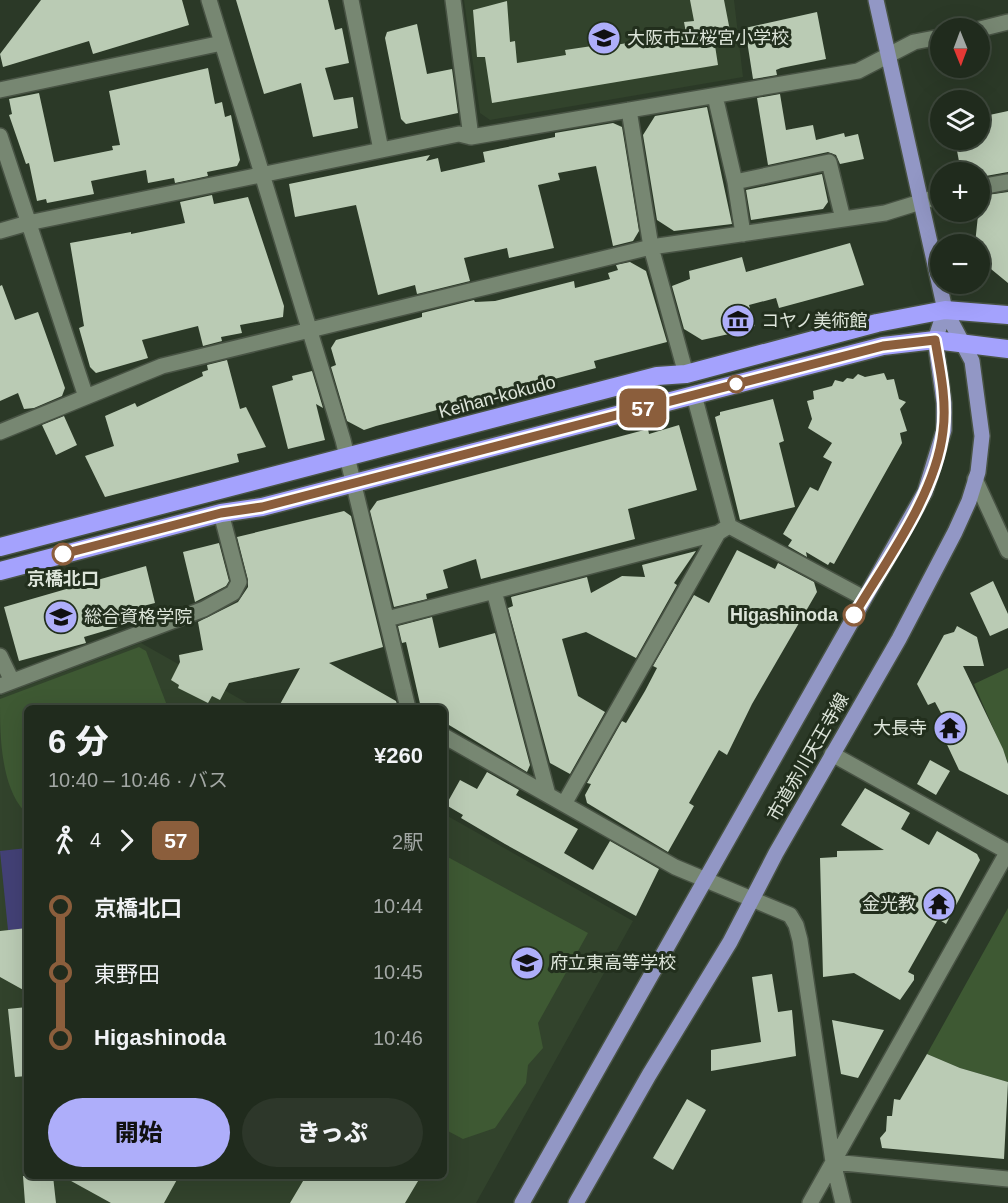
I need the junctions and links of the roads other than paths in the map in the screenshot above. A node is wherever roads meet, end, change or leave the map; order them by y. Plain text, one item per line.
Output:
1 (209, 0) edge
2 (351, 0) edge
3 (453, 0) edge
4 (876, 0) edge
5 (1008, 22) edge
6 (990, 26) edge
7 (930, 39) edge
8 (222, 43) junction
9 (889, 56) junction
10 (0, 90) edge
11 (715, 96) junction
12 (628, 110) junction
13 (0, 136) edge
14 (471, 137) junction
15 (381, 150) junction
16 (263, 174) junction
17 (735, 182) junction
18 (1008, 182) edge
19 (990, 185) edge
20 (930, 200) edge
21 (920, 203) junction
22 (843, 219) junction
23 (28, 223) junction
24 (0, 231) edge
25 (743, 234) junction
26 (651, 247) junction
27 (945, 310) junction
28 (1008, 315) edge
29 (310, 331) junction
30 (935, 340) junction
31 (962, 342) junction
32 (1008, 349) edge
33 (686, 374) junction
34 (694, 395) junction
35 (86, 397) junction
36 (0, 432) edge
37 (348, 458) junction
38 (975, 479) junction
39 (353, 482) junction
40 (221, 513) junction
41 (724, 529) junction
42 (0, 547) edge
43 (1008, 550) edge
44 (0, 571) edge
45 (494, 591) junction
46 (864, 598) junction
47 (387, 619) junction
48 (0, 656) edge
49 (6, 684) edge
50 (407, 705) edge
51 (447, 738) edge
52 (832, 754) junction
53 (548, 795) junction
54 (564, 804) junction
55 (1008, 851) edge
56 (704, 879) junction
57 (753, 899) junction
58 (833, 1162) junction
59 (1008, 1179) edge
60 (522, 1203) edge
61 (576, 1203) edge
62 (810, 1203) edge
63 (843, 1203) edge

1 - 8 street
2 - 15 street
3 - 14 street
4 - 9 main road, 市道赤川天王寺線
5 - 6 street
7 - 9 street
8 - 10 street
8 - 16 street
9 - 11 street
9 - 21 main road, 市道赤川天王寺線
11 - 12 street
11 - 17 street
12 - 14 street
12 - 26 street
13 - 23 street
14 - 15 street
15 - 16 street
16 - 23 street
16 - 29 street
17 - 22 street
17 - 25 street
18 - 19 street
20 - 21 street
21 - 22 street
21 - 27 main road, 市道赤川天王寺線
22 - 25 street
23 - 24 street
23 - 35 street
25 - 26 street
26 - 29 street
26 - 33 street
27 - 28 highway, Keihan-kokudo
27 - 30 main road, 市道赤川天王寺線
27 - 31 main road, 市道赤川天王寺線
27 - 33 highway, Keihan-kokudo
29 - 35 street
29 - 37 street
30 - 31 highway
30 - 34 highway
30 - 46 main road, 市道赤川天王寺線
31 - 32 highway
31 - 38 main road, 市道赤川天王寺線
33 - 37 highway, Keihan-kokudo
34 - 39 highway
34 - 41 street
35 - 36 street
37 - 39 street
37 - 42 highway, Keihan-kokudo
38 - 43 street
38 - 52 main road, 市道赤川天王寺線
39 - 40 highway
39 - 47 street
40 - 44 highway
40 - 49 street
41 - 45 street
41 - 46 street
41 - 54 street
45 - 47 street
45 - 53 street
46 - 56 main road, 市道赤川天王寺線
47 - 50 street
48 - 49 street
51 - 53 street
52 - 55 street
52 - 57 main road, 市道赤川天王寺線
53 - 54 street
54 - 56 street
55 - 58 street
56 - 57 street
56 - 60 main road, 市道赤川天王寺線
57 - 58 street
57 - 61 main road, 市道赤川天王寺線
58 - 59 street
58 - 62 street
58 - 63 street

